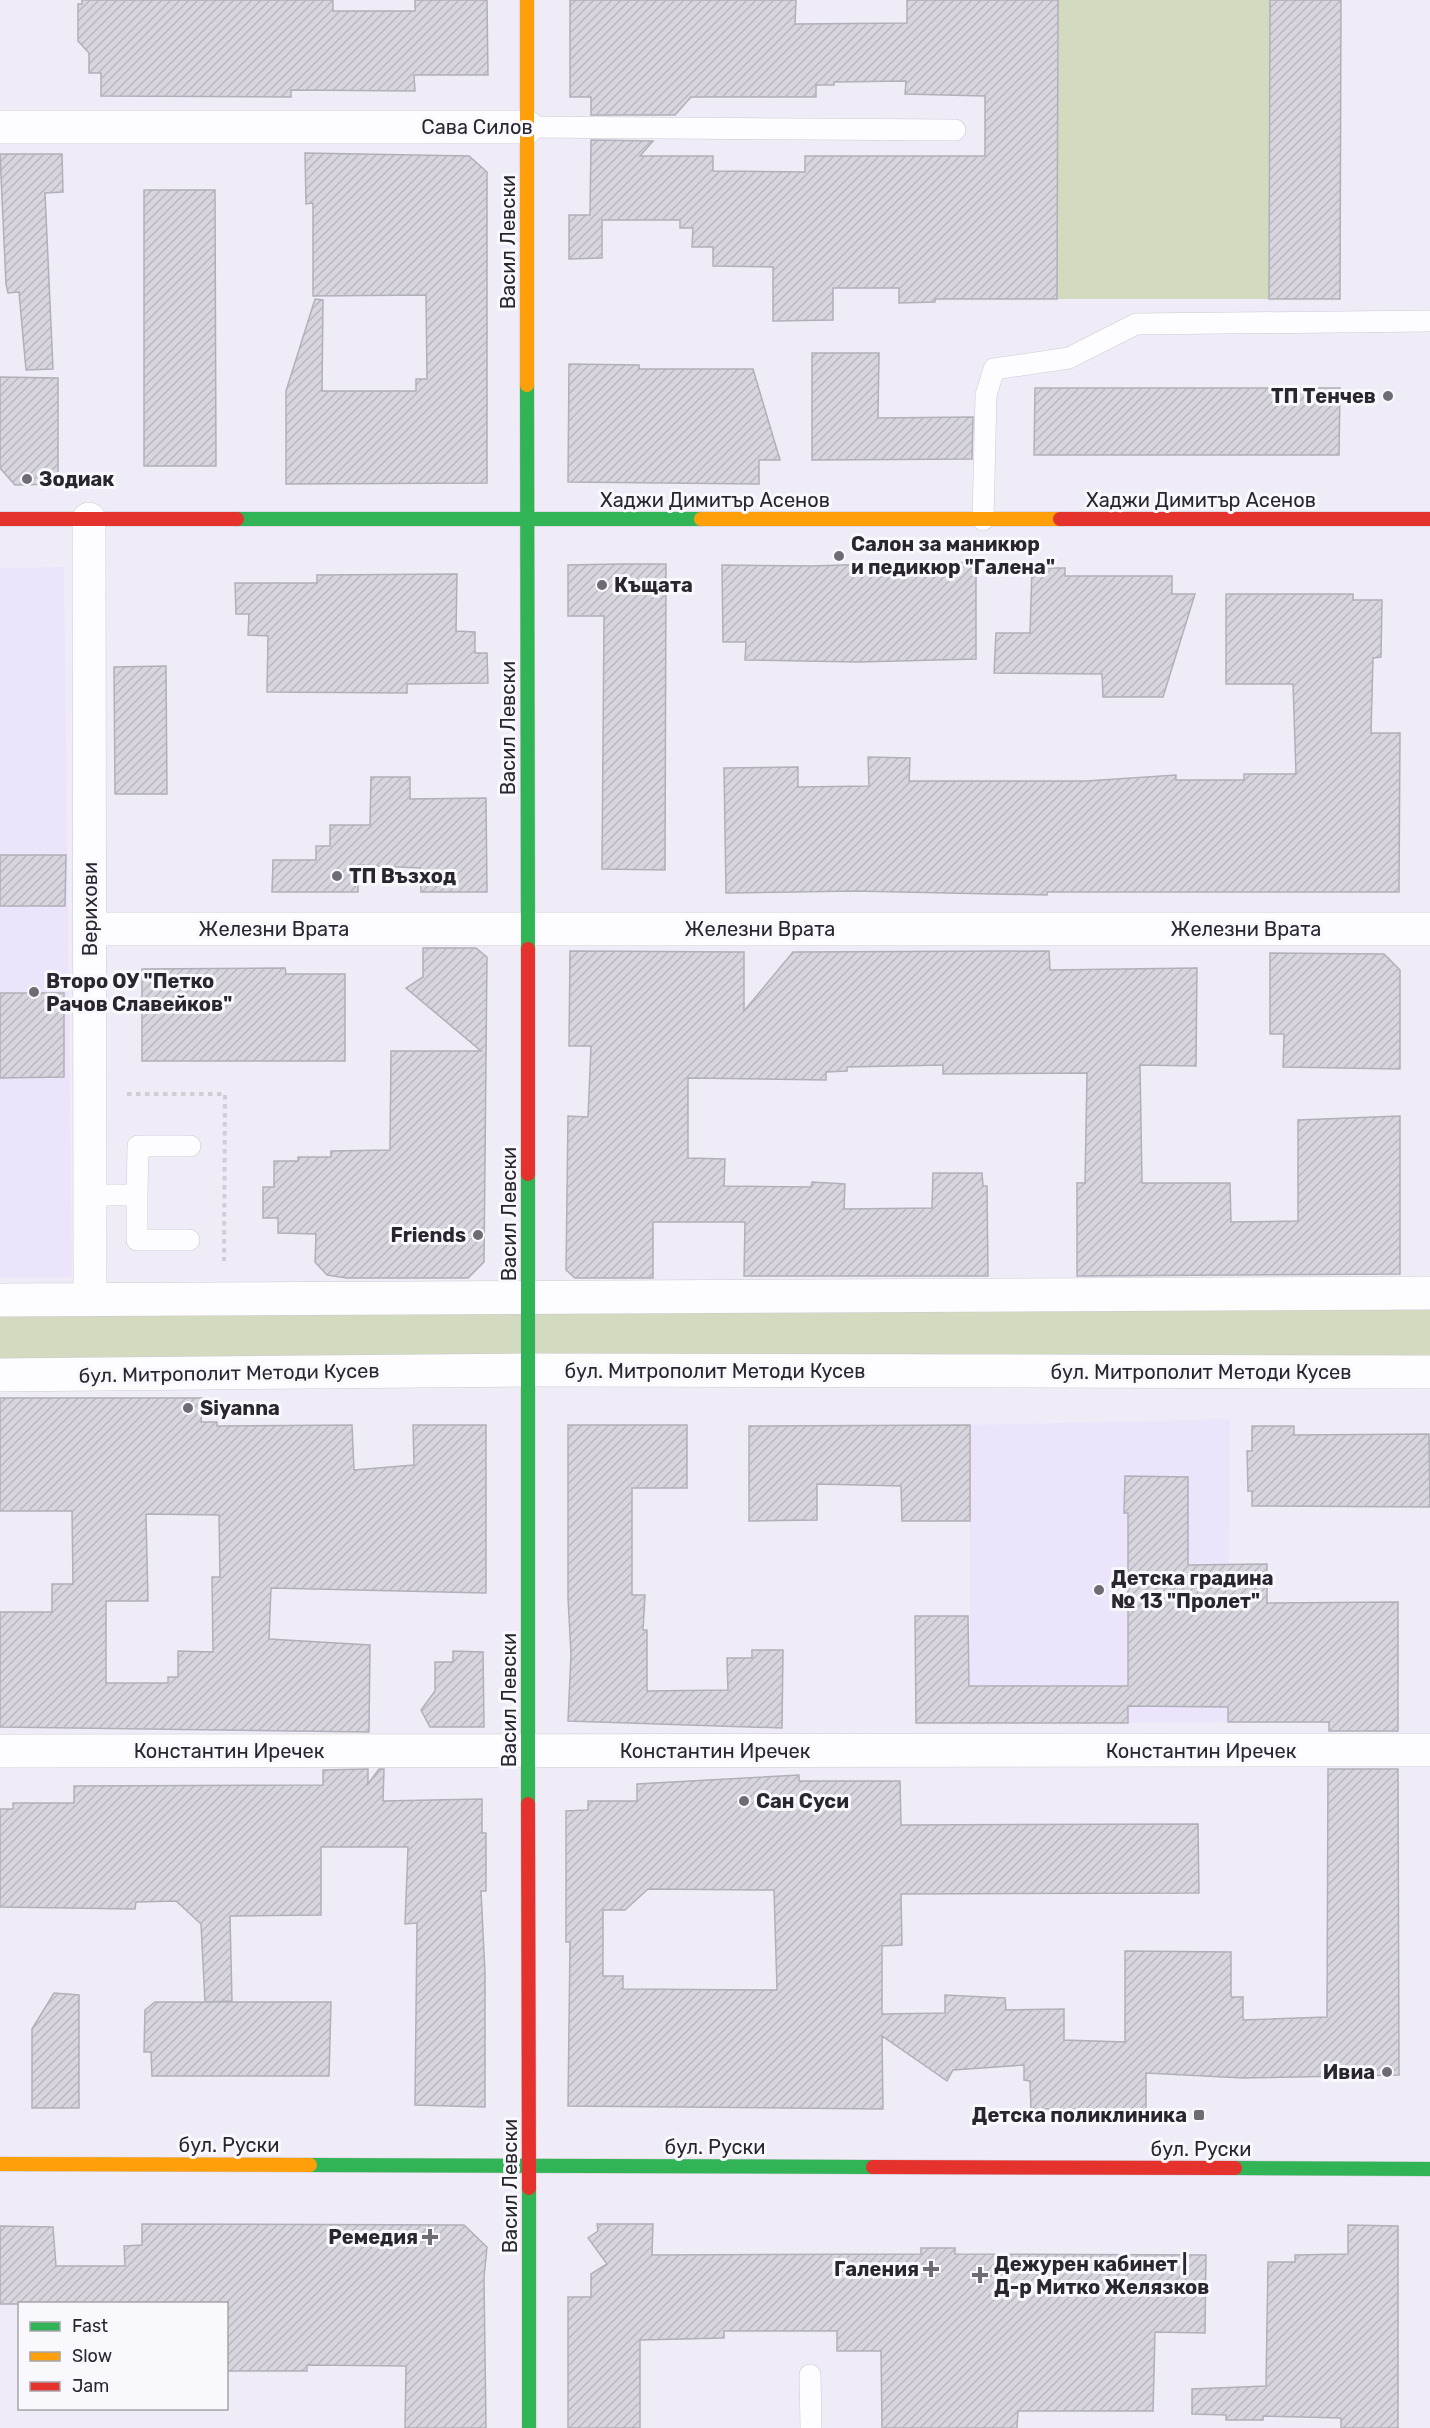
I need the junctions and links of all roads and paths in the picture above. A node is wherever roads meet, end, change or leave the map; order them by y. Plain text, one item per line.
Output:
1 (527, 0) edge
2 (0, 127) edge
3 (527, 127) junction
4 (954, 130) dead end
5 (1430, 321) edge
6 (0, 519) edge
7 (89, 519) junction
8 (1430, 519) edge
9 (527, 520) junction
10 (983, 520) junction
11 (90, 929) junction
12 (528, 929) junction
13 (1430, 929) edge
14 (189, 1146) dead end
15 (90, 1195) junction
16 (137, 1195) junction
17 (189, 1240) dead end
18 (1430, 1293) edge
19 (528, 1297) junction
20 (90, 1299) junction
21 (0, 1300) edge
22 (528, 1370) junction
23 (1430, 1372) edge
24 (0, 1375) edge
25 (0, 1750) edge
26 (1430, 1750) edge
27 (529, 1751) junction
28 (0, 2164) edge
29 (529, 2166) junction
30 (1430, 2169) edge
31 (810, 2375) dead end
32 (529, 2428) edge
33 (811, 2428) edge

1 - 3 street, Васил Левски
2 - 3 street, Сава Силов
3 - 4 lane, Сава Силов
3 - 9 street, Васил Левски
5 - 10 lane
6 - 7 street, Хаджи Димитър Асенов
7 - 9 street, Хаджи Димитър Асенов
7 - 11 street, Верихови
8 - 10 street, Хаджи Димитър Асенов
9 - 10 street, Хаджи Димитър Асенов
9 - 12 street, Васил Левски
11 - 12 street, Железни Врата
11 - 15 street, Верихови
12 - 13 street, Железни Врата
12 - 19 street, Васил Левски
14 - 16 lane
15 - 16 lane
15 - 20 street, Верихови
16 - 17 lane
18 - 19 street
19 - 20 street
19 - 22 street, Васил Левски
20 - 21 street
22 - 23 street, бул. Митрополит Методи Кусев
22 - 24 street, бул. Митрополит Методи Кусев
22 - 27 street, Васил Левски
25 - 27 street, Константин Иречек
26 - 27 street, Константин Иречек
27 - 29 street, Васил Левски
28 - 29 street, бул. Руски
29 - 30 street, бул. Руски
29 - 32 street, Васил Левски
31 - 33 lane

